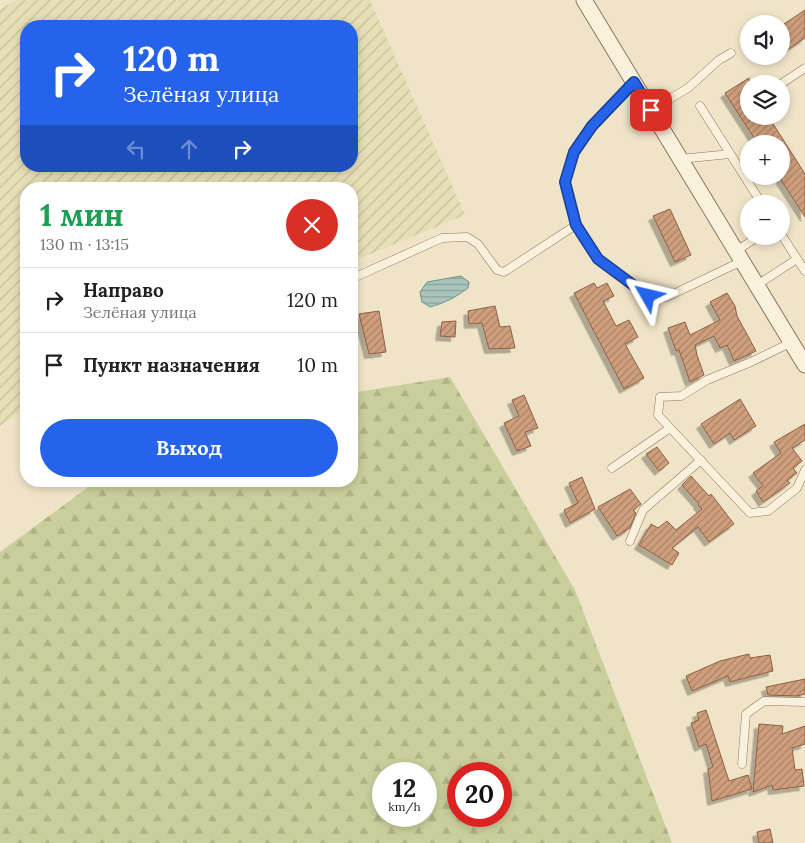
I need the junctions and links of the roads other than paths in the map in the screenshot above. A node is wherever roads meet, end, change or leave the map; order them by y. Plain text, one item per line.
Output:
1 (584, 0) edge
2 (731, 53) dead end
3 (805, 68) edge
4 (790, 78) edge
5 (634, 82) junction
6 (700, 106) dead end
7 (651, 110) junction
8 (730, 154) junction
9 (680, 159) junction
10 (756, 195) edge
11 (576, 225) junction
12 (750, 245) edge
13 (788, 245) edge
14 (739, 256) junction
15 (797, 259) junction
16 (805, 271) edge
17 (358, 276) edge
18 (757, 285) junction
19 (800, 354) edge
20 (670, 428) junction
21 (701, 460) junction
22 (612, 468) dead end
23 (805, 470) edge
24 (630, 541) dead end
25 (805, 702) edge
26 (742, 764) dead end

1 - 5 street
2 - 7 lane
3 - 4 lane
5 - 7 street
5 - 11 lane
6 - 8 lane
7 - 9 street
8 - 9 lane
8 - 10 lane
9 - 14 street
11 - 14 lane
11 - 17 lane
12 - 14 lane
13 - 15 lane
14 - 18 street
15 - 16 lane
15 - 18 lane
18 - 19 street
19 - 20 lane
20 - 21 lane
20 - 22 lane
21 - 23 lane
21 - 24 lane
25 - 26 lane

